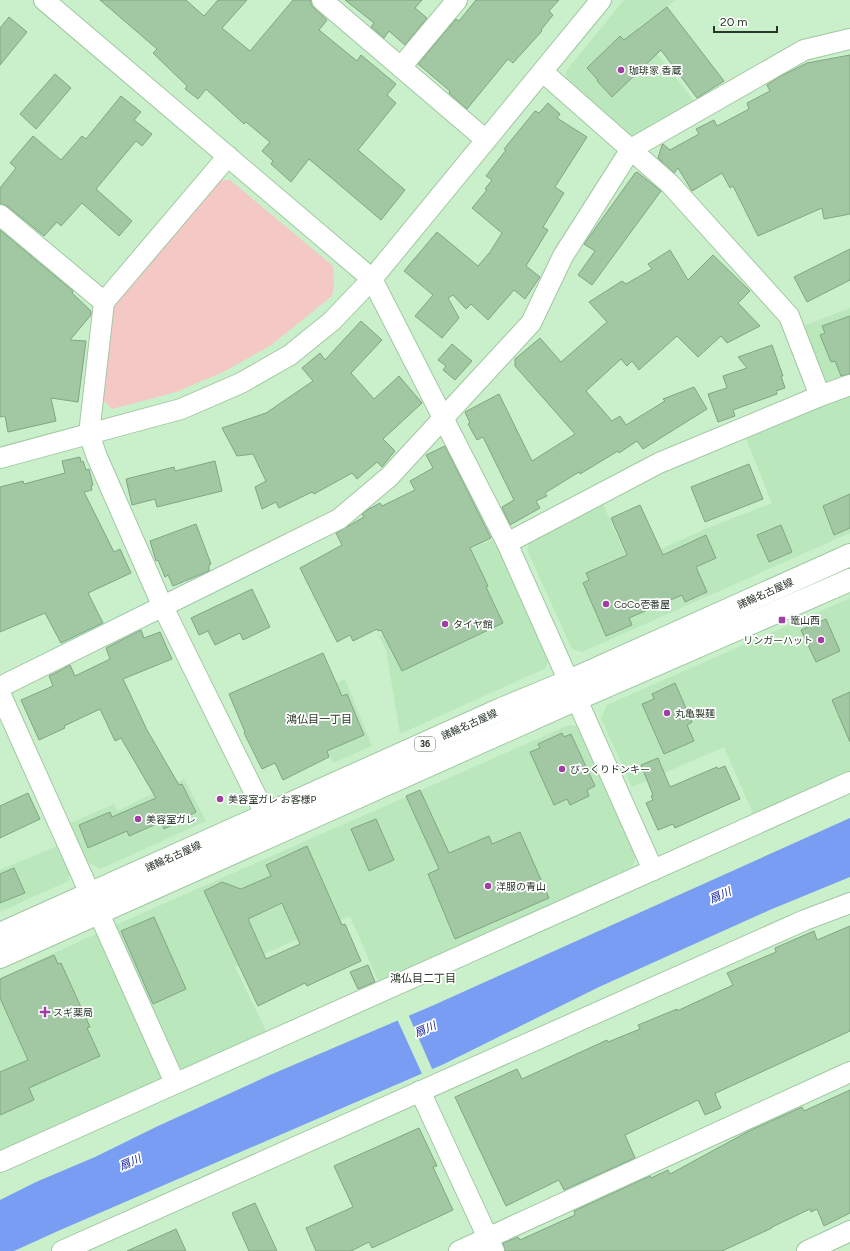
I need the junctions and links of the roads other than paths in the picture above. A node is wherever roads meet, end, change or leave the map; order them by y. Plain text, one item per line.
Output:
1 (44, 0) edge
2 (457, 0) edge
3 (601, 0) edge
4 (326, 1) edge
5 (850, 39) edge
6 (401, 67) junction
7 (543, 72) junction
8 (486, 140) junction
9 (631, 149) junction
10 (228, 156) junction
11 (0, 215) edge
12 (372, 279) junction
13 (104, 302) junction
14 (850, 386) edge
15 (820, 396) junction
16 (443, 417) junction
17 (89, 434) junction
18 (0, 458) edge
19 (508, 543) junction
20 (850, 555) edge
21 (850, 580) edge
22 (163, 607) junction
23 (0, 687) edge
24 (573, 690) junction
25 (0, 693) edge
26 (850, 782) edge
27 (266, 816) junction
28 (653, 870) junction
29 (91, 893) junction
30 (850, 903) edge
31 (100, 912) junction
32 (0, 934) edge
33 (0, 957) edge
34 (850, 1072) edge
35 (175, 1083) junction
36 (420, 1091) junction
37 (0, 1162) edge
38 (850, 1230) edge
39 (491, 1244) edge
40 (73, 1249) edge
41 (459, 1251) edge
42 (807, 1251) edge

1 - 10 street
2 - 6 street
3 - 7 street
4 - 6 street
5 - 9 street
6 - 8 street
7 - 8 street
7 - 9 street
8 - 12 street
9 - 15 street
9 - 16 street
10 - 12 street
10 - 13 street
11 - 13 street
12 - 16 street
12 - 17 street
13 - 17 street
14 - 15 street
15 - 19 street
16 - 19 street
16 - 22 street
17 - 18 street
17 - 22 street
19 - 24 street
20 - 24 main road, 諸輪名古屋線 / 36
21 - 24 main road, 諸輪名古屋線 / 36
22 - 23 street
22 - 27 street
24 - 27 main road, 諸輪名古屋線 / 36
24 - 28 street
24 - 31 main road, 諸輪名古屋線 / 36
25 - 29 street
26 - 28 street
27 - 29 main road, 諸輪名古屋線 / 36
28 - 35 street
29 - 31 street
29 - 32 main road, 諸輪名古屋線 / 36
30 - 36 street
31 - 33 main road, 諸輪名古屋線 / 36
31 - 35 street
34 - 39 street
35 - 37 street
36 - 39 street
36 - 40 street
38 - 42 street
39 - 41 street

